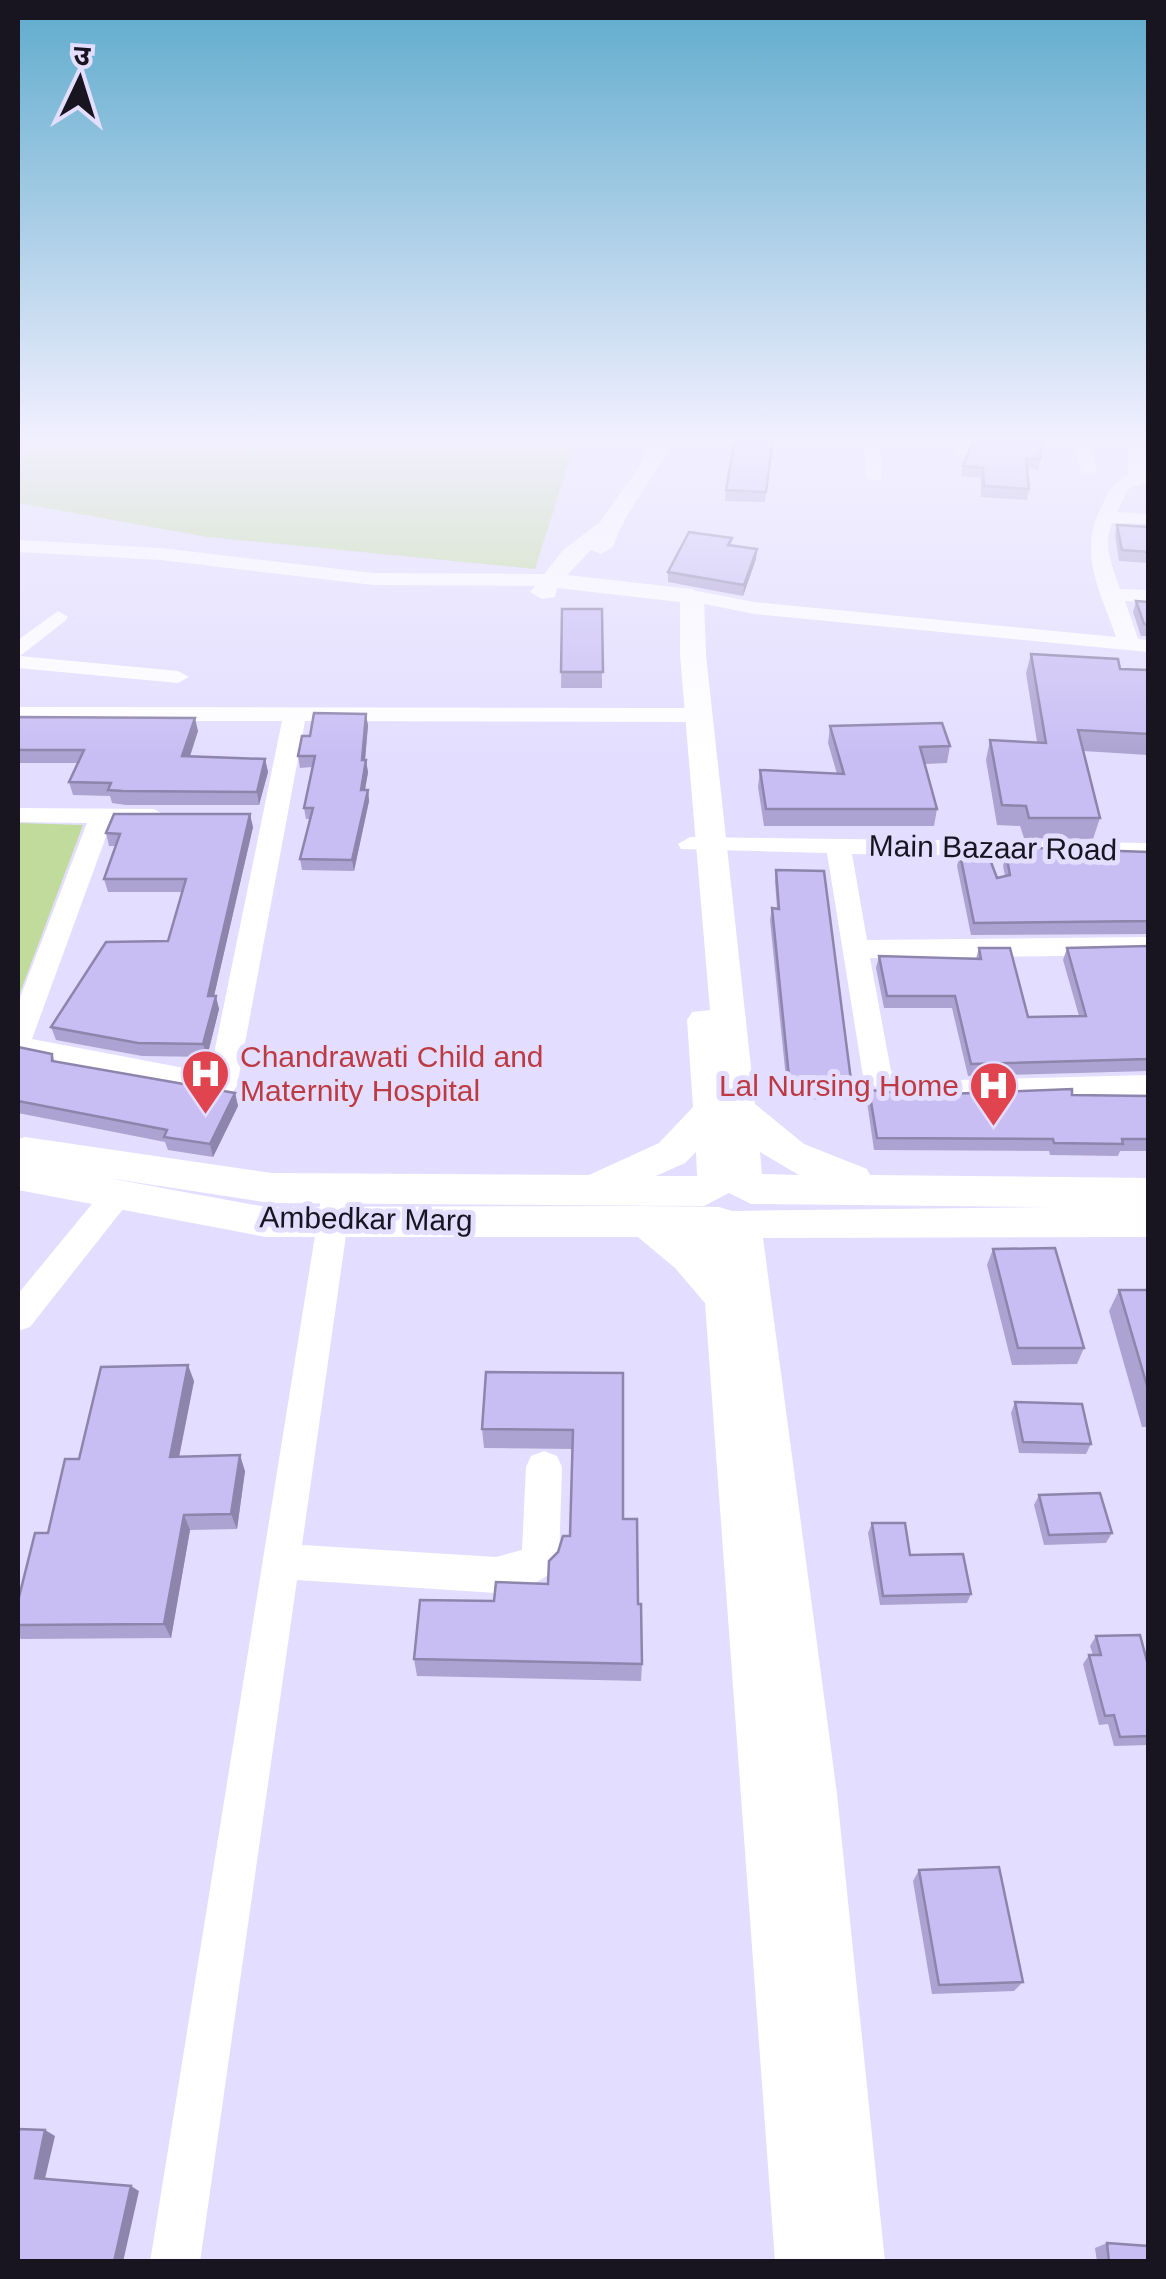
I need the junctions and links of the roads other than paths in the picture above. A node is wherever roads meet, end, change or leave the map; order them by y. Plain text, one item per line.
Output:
1 (601, 544) edge
2 (1098, 544) edge
3 (18, 546) edge
4 (559, 587) junction
5 (1112, 594) junction
6 (1148, 596) edge
7 (681, 602) junction
8 (58, 617) dead end
9 (1139, 645) edge
10 (18, 650) edge
11 (18, 662) edge
12 (178, 677) dead end
13 (18, 714) edge
14 (295, 714) junction
15 (688, 715) junction
16 (18, 816) edge
17 (102, 816) junction
18 (179, 816) edge
19 (701, 844) junction
20 (838, 846) junction
21 (1148, 850) edge
22 (1148, 946) edge
23 (858, 949) junction
24 (18, 1038) edge
25 (18, 1046) edge
26 (1148, 1085) edge
27 (725, 1110) junction
28 (18, 1150) edge
29 (18, 1176) edge
30 (579, 1190) junction
31 (918, 1192) junction
32 (1148, 1192) edge
33 (116, 1196) junction
34 (729, 1199) junction
35 (335, 1203) junction
36 (644, 1221) junction
37 (797, 1222) junction
38 (1148, 1222) edge
39 (738, 1300) junction
40 (18, 1317) edge
41 (544, 1467) dead end
42 (280, 1561) junction
43 (175, 2262) edge
44 (807, 2262) edge
45 (852, 2262) edge

1 - 4 street
2 - 5 street
3 - 4 street
4 - 7 street
5 - 6 street
5 - 9 street
7 - 9 street
7 - 15 street
8 - 10 street
11 - 12 street
13 - 14 street
14 - 15 street
14 - 25 street
15 - 19 street
16 - 17 street
17 - 18 street
17 - 24 street
19 - 20 street, Main Bazaar Road
19 - 27 street
20 - 21 street, Main Bazaar Road
20 - 23 street, Main Bazaar Road
22 - 23 street
23 - 26 street, Main Bazaar Road
27 - 30 street
27 - 31 street
27 - 34 street
28 - 35 street, Ambedkar Marg
29 - 33 street, Ambedkar Marg
30 - 34 street, Ambedkar Marg
30 - 35 street, Ambedkar Marg
31 - 32 street, Ambedkar Marg
31 - 34 street, Ambedkar Marg
33 - 35 street, Ambedkar Marg
33 - 40 street
34 - 36 street, Ambedkar Marg
34 - 37 street, Ambedkar Marg
34 - 39 street
35 - 36 street, Ambedkar Marg
35 - 42 street
36 - 39 street
37 - 38 street, Ambedkar Marg
37 - 39 street
39 - 44 street
39 - 45 street
41 - 42 street
42 - 43 street

